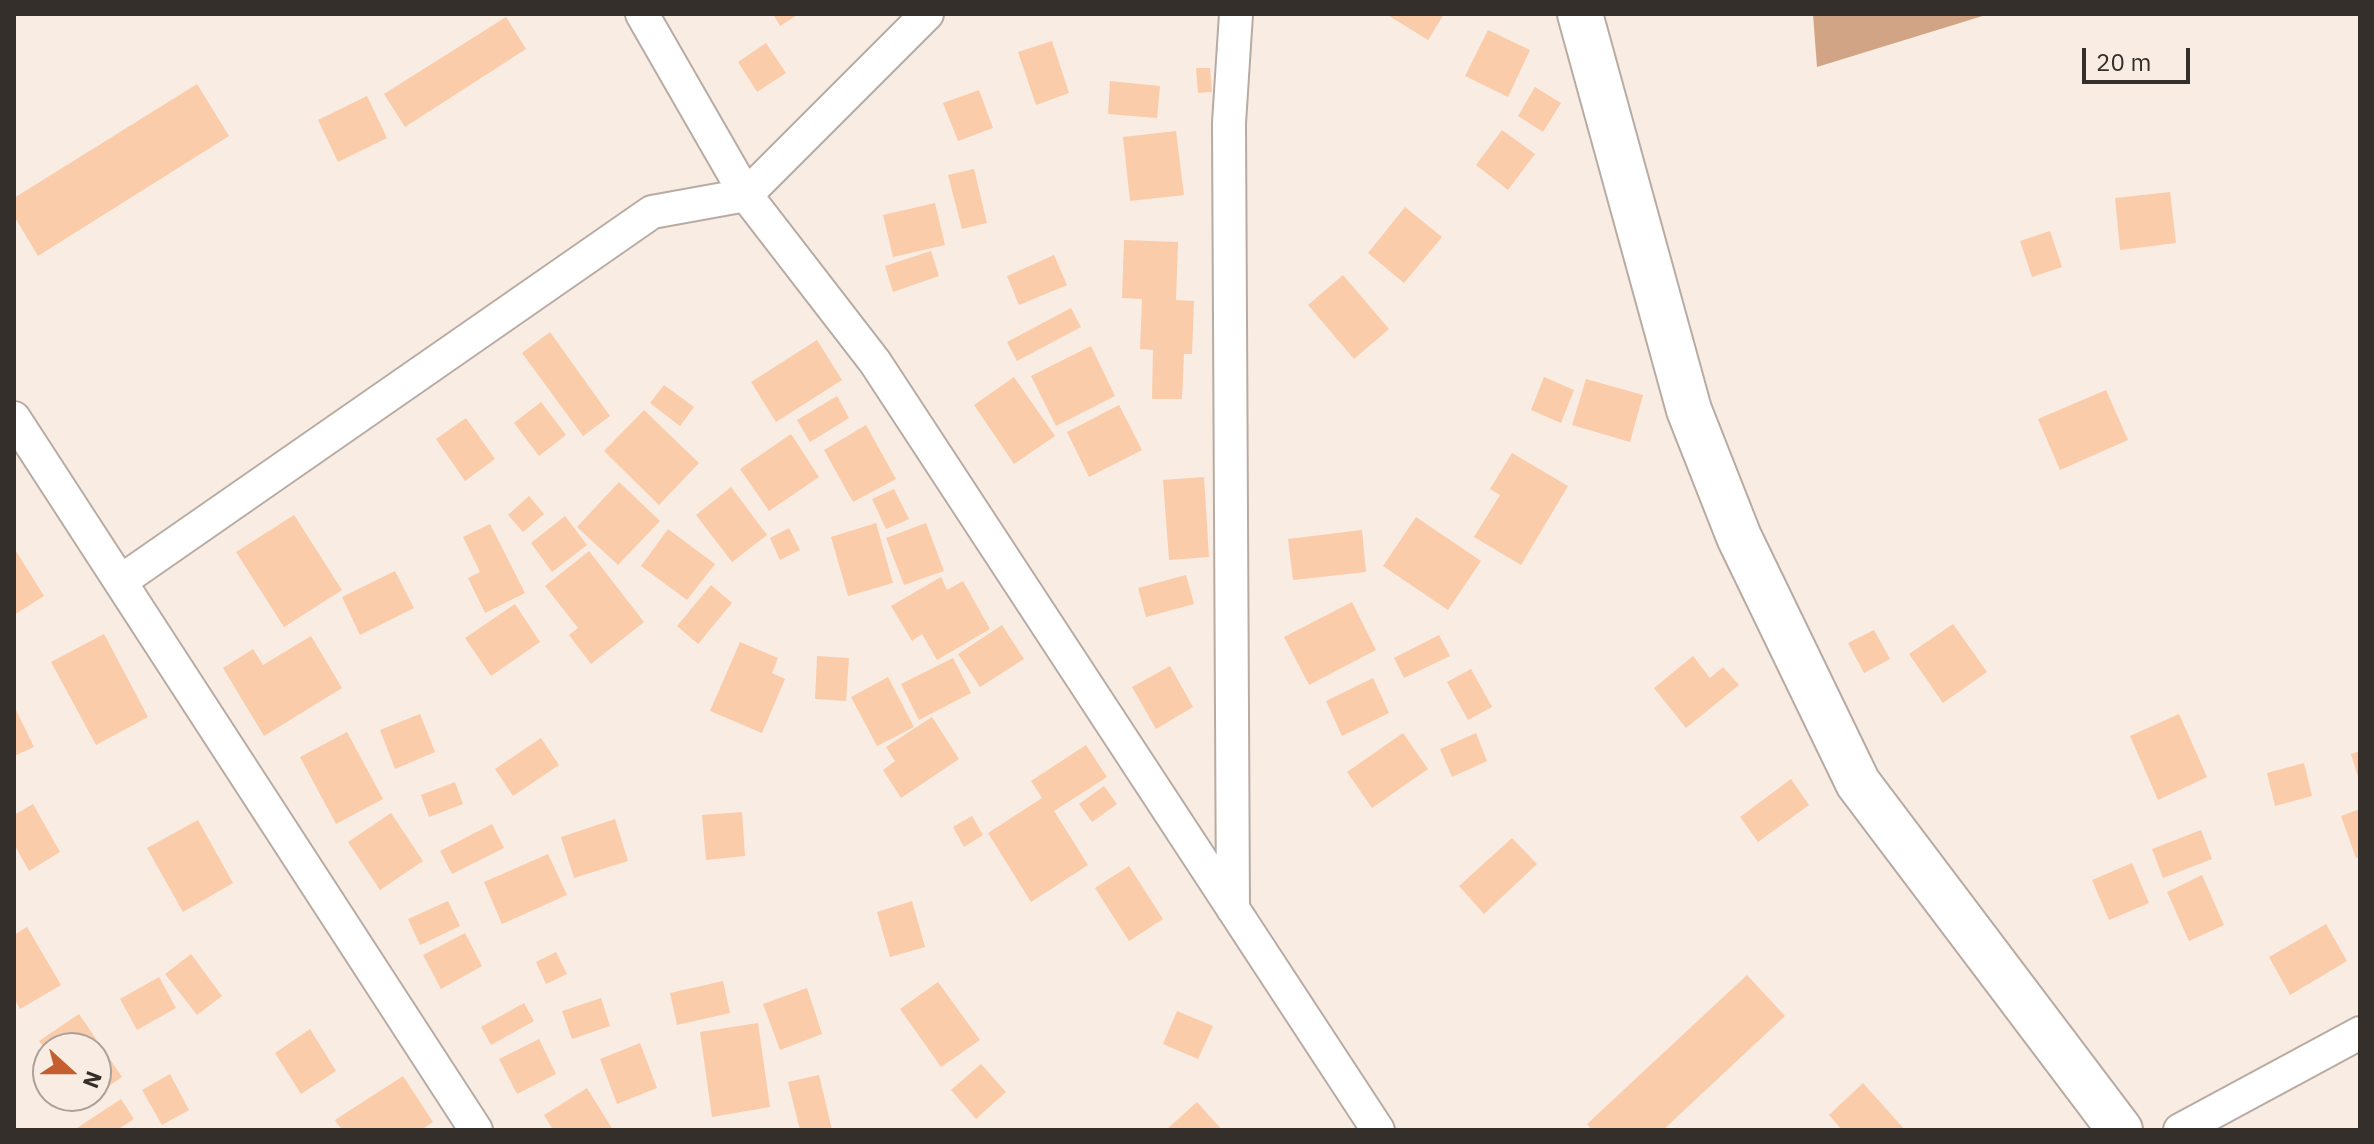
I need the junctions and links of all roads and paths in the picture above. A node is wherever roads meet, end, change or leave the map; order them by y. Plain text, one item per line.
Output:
1 (642, 14) edge
2 (927, 14) edge
3 (1236, 14) edge
4 (1580, 14) edge
5 (746, 195) junction
6 (14, 418) edge
7 (121, 581) junction
8 (1233, 909) junction
9 (2360, 1033) edge
10 (476, 1130) edge
11 (1378, 1130) edge
12 (2120, 1130) edge
13 (2180, 1130) edge

1 - 5 street
2 - 5 street
3 - 8 street
4 - 12 street
5 - 7 street
5 - 8 street
6 - 7 street
7 - 10 street
8 - 11 street
9 - 13 street

